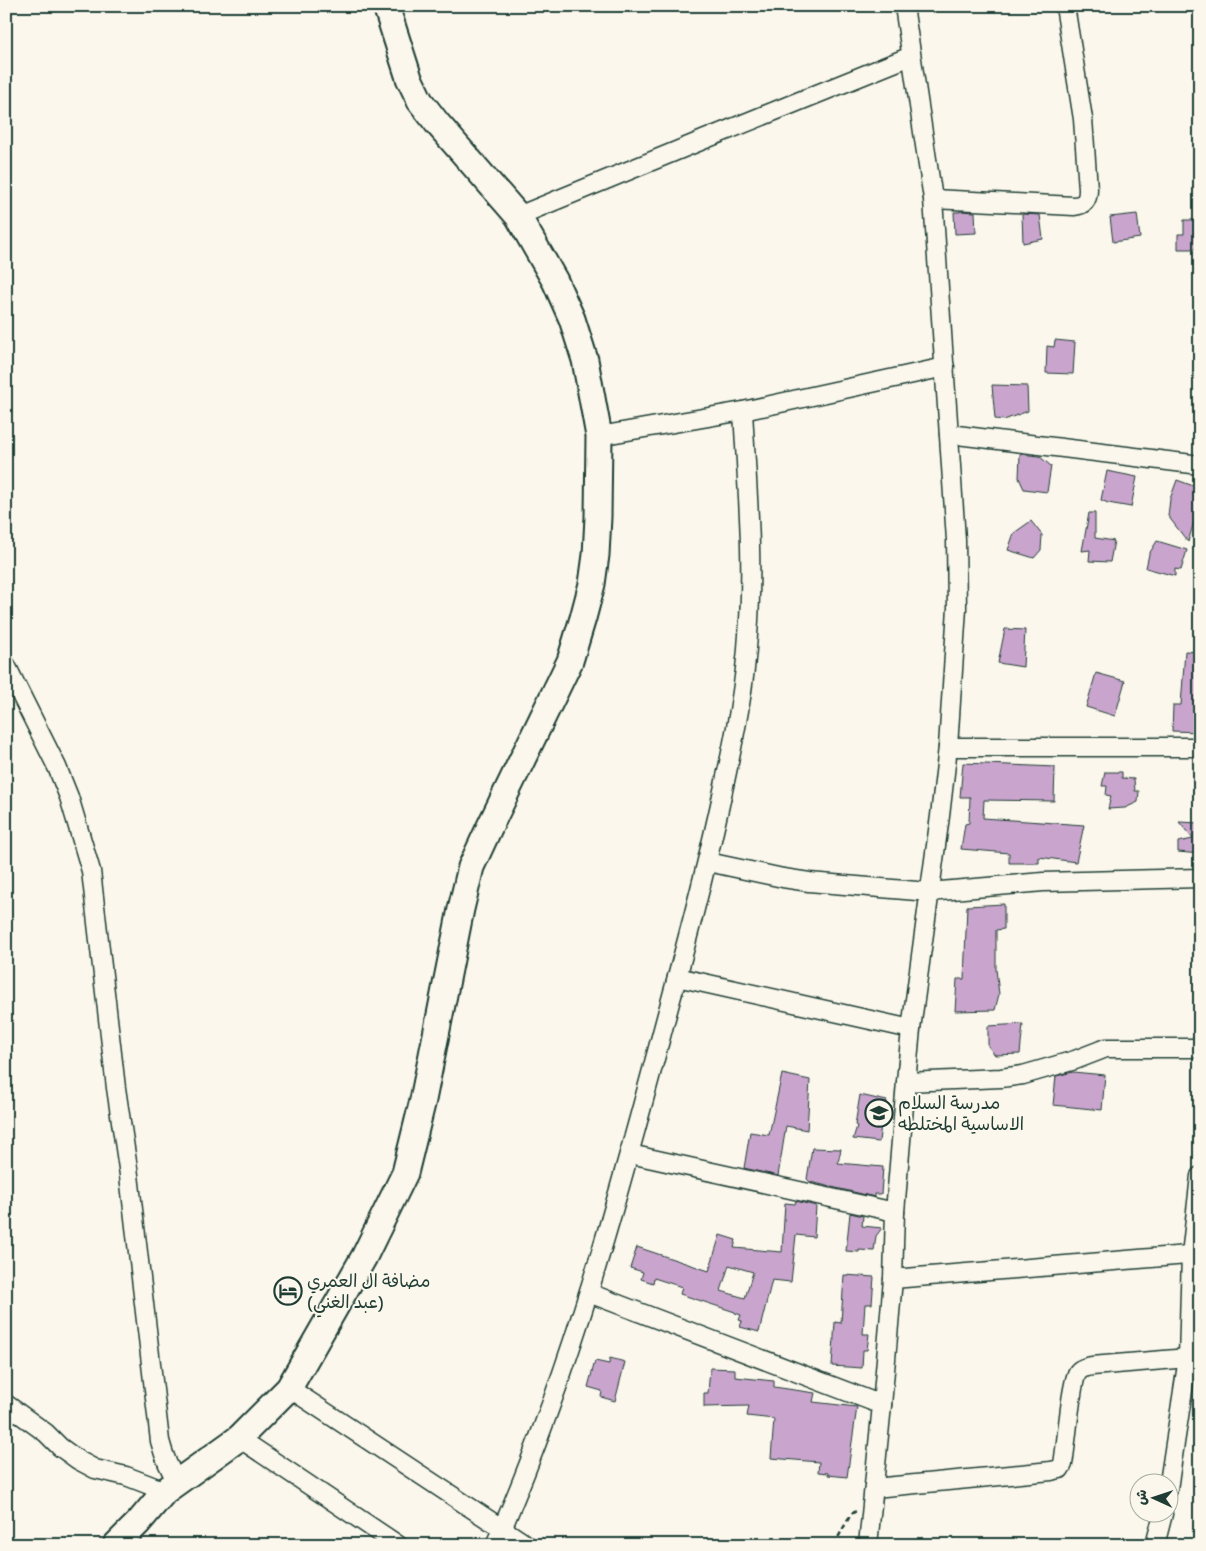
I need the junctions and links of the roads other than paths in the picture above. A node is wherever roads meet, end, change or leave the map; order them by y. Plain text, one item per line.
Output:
1 (386, 6) edge
2 (904, 6) edge
3 (1065, 6) edge
4 (910, 56) junction
5 (933, 199) junction
6 (518, 216) junction
7 (945, 367) junction
8 (743, 411) junction
9 (949, 434) junction
10 (599, 436) junction
11 (1200, 465) edge
12 (6, 665) edge
13 (948, 747) junction
14 (1200, 747) edge
15 (708, 862) junction
16 (1200, 878) edge
17 (929, 892) junction
18 (677, 976) junction
19 (911, 1029) junction
20 (1200, 1048) edge
21 (906, 1082) junction
22 (630, 1154) junction
23 (1200, 1176) edge
24 (895, 1212) junction
25 (1195, 1254) edge
26 (893, 1279) junction
27 (589, 1293) junction
28 (1188, 1358) junction
29 (289, 1388) junction
30 (6, 1404) edge
31 (882, 1405) junction
32 (239, 1438) junction
33 (1170, 1474) edge
34 (171, 1486) junction
35 (874, 1488) junction
36 (1160, 1524) edge
37 (502, 1528) junction
38 (396, 1544) edge
39 (116, 1545) edge
40 (495, 1545) edge
41 (527, 1545) edge
42 (868, 1545) edge
43 (1155, 1545) edge

1 - 6 street
2 - 4 street
3 - 5 street
4 - 5 street
4 - 6 street
5 - 7 street
6 - 10 street
7 - 8 street
7 - 9 street
8 - 10 street
8 - 15 street
9 - 11 street
9 - 13 street
10 - 29 street
12 - 34 street
13 - 14 street
13 - 17 street
15 - 17 street
15 - 18 street
16 - 17 street
17 - 19 street
18 - 19 street
18 - 22 street
19 - 21 street
20 - 21 street
21 - 24 street
22 - 24 street
22 - 27 street
23 - 25 street
24 - 26 street
25 - 26 street
25 - 28 street
26 - 31 street
27 - 31 street
27 - 37 street
28 - 33 street
28 - 35 street
29 - 32 street
29 - 37 street
30 - 34 street
31 - 35 street
32 - 34 street
32 - 38 street
34 - 39 street
35 - 42 street
36 - 43 street
37 - 40 street
37 - 41 street

